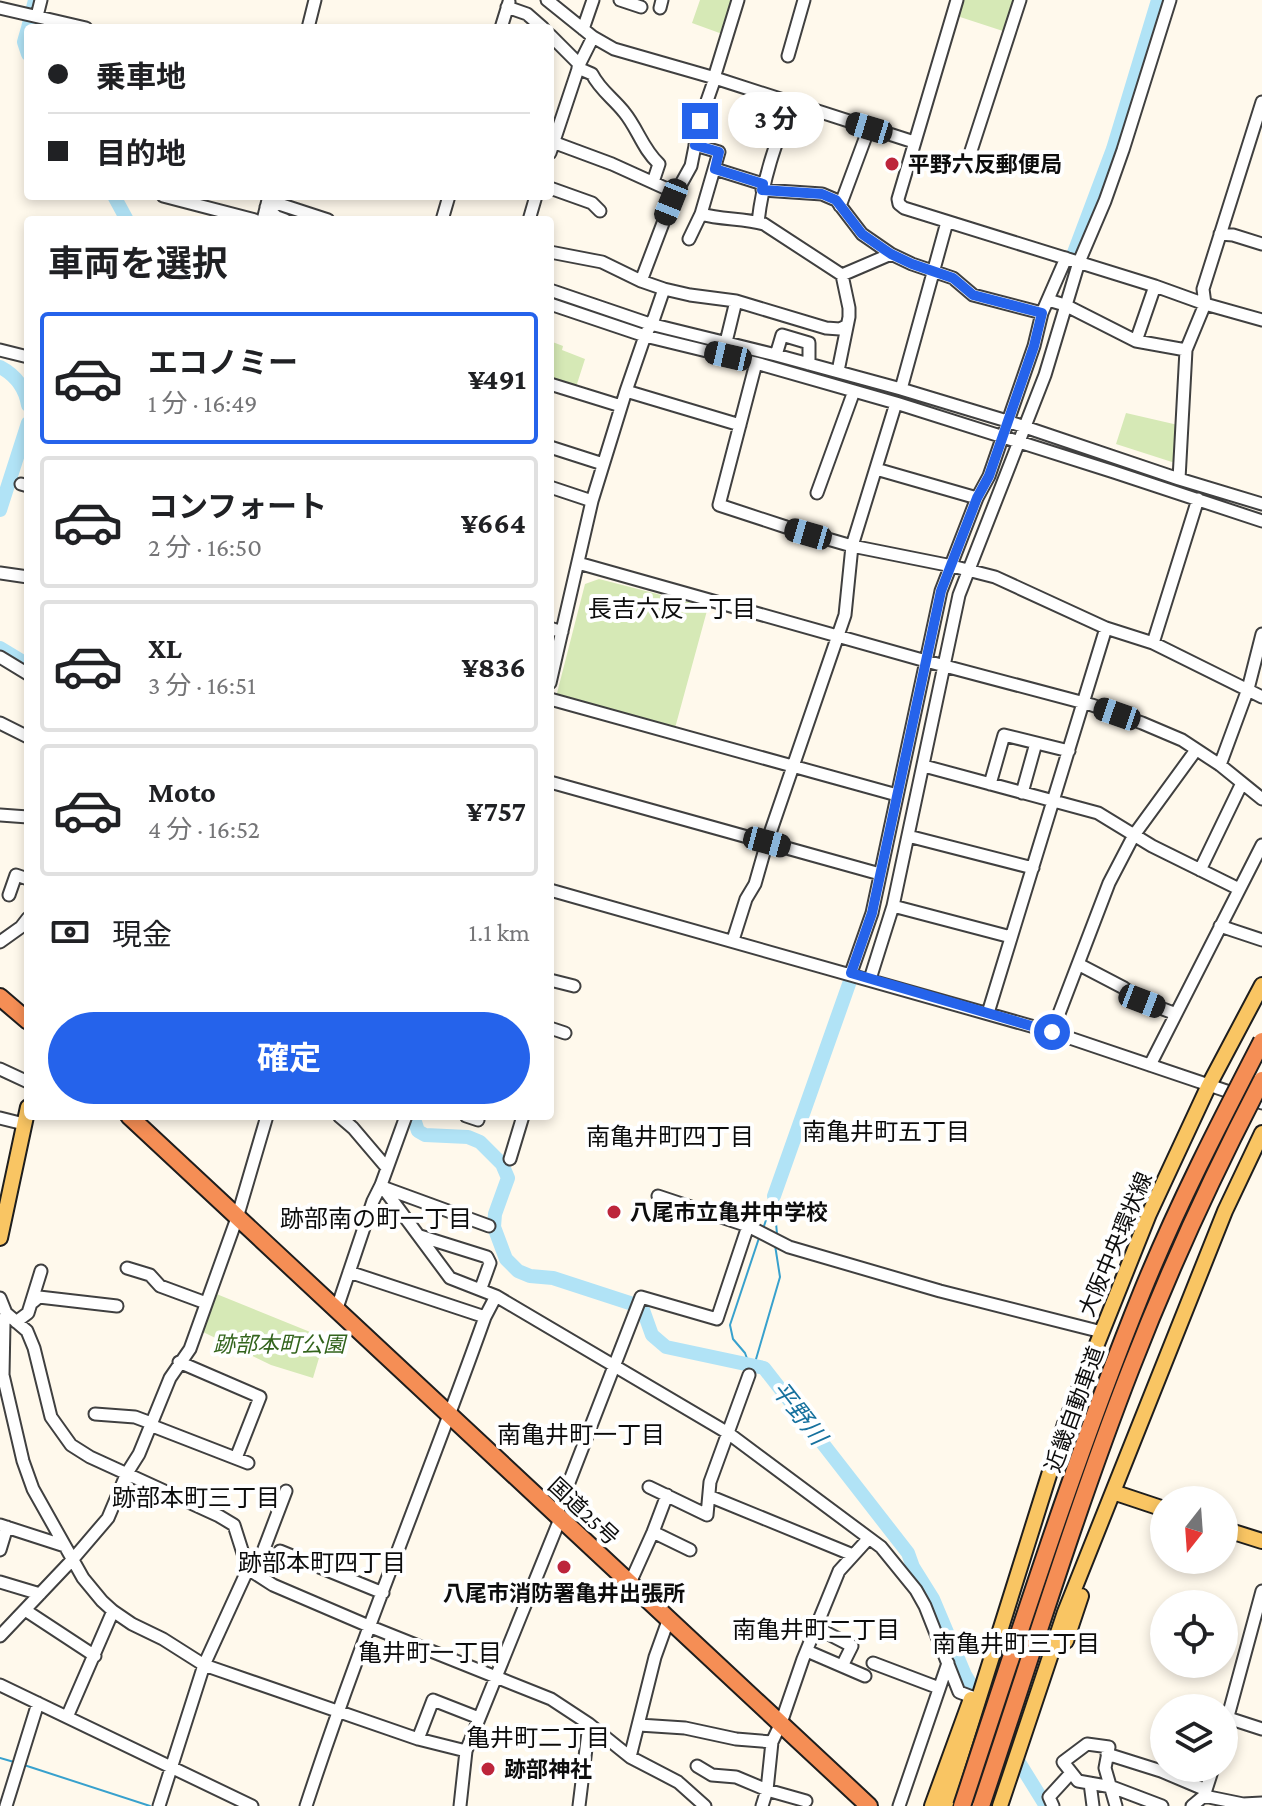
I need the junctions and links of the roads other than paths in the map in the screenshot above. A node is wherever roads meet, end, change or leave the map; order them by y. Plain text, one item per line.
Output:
1 (41, 0) edge
2 (315, 0) edge
3 (547, 0) edge
4 (593, 0) edge
5 (620, 0) edge
6 (738, 0) edge
7 (804, 0) edge
8 (957, 0) edge
9 (1020, 0) edge
10 (1170, 0) edge
11 (508, 4) edge
12 (25, 6) edge
13 (641, 7) dead end
14 (0, 8) edge
15 (37, 16) junction
16 (70, 24) edge
17 (309, 24) edge
18 (502, 24) edge
19 (538, 24) edge
20 (588, 33) junction
21 (554, 39) edge
22 (788, 56) dead end
23 (579, 66) junction
24 (714, 78) junction
25 (1262, 102) edge
26 (791, 104) junction
27 (869, 128) junction
28 (554, 137) edge
29 (914, 142) junction
30 (695, 145) junction
31 (554, 147) edge
32 (969, 157) dead end
33 (715, 169) junction
34 (653, 182) junction
35 (763, 187) junction
36 (554, 189) edge
37 (676, 193) junction
38 (178, 200) edge
39 (268, 201) edge
40 (840, 206) junction
41 (600, 211) dead end
42 (701, 214) junction
43 (240, 216) edge
44 (316, 216) edge
45 (758, 222) junction
46 (947, 222) junction
47 (1220, 234) junction
48 (689, 239) dead end
49 (1262, 244) edge
50 (554, 253) edge
51 (891, 254) junction
52 (1066, 258) junction
53 (1079, 262) junction
54 (934, 272) junction
55 (842, 275) junction
56 (641, 281) junction
57 (1155, 286) junction
58 (664, 289) junction
59 (554, 292) edge
60 (1048, 300) junction
61 (736, 301) junction
62 (1205, 304) junction
63 (554, 305) edge
64 (1065, 305) junction
65 (1042, 313) junction
66 (1262, 320) edge
67 (846, 326) junction
68 (648, 330) junction
69 (1136, 341) junction
70 (726, 342) junction
71 (0, 350) edge
72 (1186, 350) junction
73 (776, 355) junction
74 (24, 356) edge
75 (756, 363) junction
76 (809, 364) junction
77 (838, 371) junction
78 (554, 385) edge
79 (901, 389) junction
80 (626, 391) junction
81 (854, 391) junction
82 (896, 403) junction
83 (621, 406) junction
84 (1007, 421) junction
85 (740, 425) junction
86 (1025, 428) junction
87 (1002, 436) junction
88 (1019, 441) junction
89 (554, 448) edge
90 (603, 464) junction
91 (876, 469) junction
92 (1179, 479) junction
93 (554, 488) edge
94 (817, 493) dead end
95 (977, 498) junction
96 (1198, 499) junction
97 (592, 501) junction
98 (1262, 504) edge
99 (1262, 521) edge
100 (852, 546) junction
101 (578, 563) junction
102 (952, 566) junction
103 (969, 570) junction
104 (0, 573) edge
105 (24, 576) edge
106 (1106, 628) junction
107 (556, 630) edge
108 (1262, 634) edge
109 (838, 635) junction
110 (1153, 643) junction
111 (0, 657) edge
112 (926, 661) junction
113 (944, 666) junction
114 (24, 672) edge
115 (1248, 689) junction
116 (1262, 697) edge
117 (554, 700) edge
118 (1084, 703) junction
119 (0, 723) edge
120 (24, 735) edge
121 (1036, 743) junction
122 (1196, 750) junction
123 (1069, 751) junction
124 (1220, 765) junction
125 (793, 766) junction
126 (924, 766) junction
127 (554, 783) edge
128 (1242, 783) junction
129 (990, 784) junction
130 (1022, 793) junction
131 (897, 795) junction
132 (1262, 799) edge
133 (1053, 801) junction
134 (0, 815) edge
135 (24, 817) edge
136 (1134, 835) junction
137 (908, 836) junction
138 (767, 842) junction
139 (1262, 845) edge
140 (1033, 868) junction
141 (1200, 870) junction
142 (880, 874) junction
143 (24, 878) edge
144 (1239, 889) junction
145 (554, 891) edge
146 (9, 895) dead end
147 (893, 906) junction
148 (24, 923) edge
149 (1220, 926) junction
150 (1011, 937) junction
151 (733, 940) junction
152 (1262, 940) edge
153 (0, 942) edge
154 (1078, 964) junction
155 (851, 973) junction
156 (870, 979) junction
157 (554, 981) edge
158 (1262, 985) edge
159 (574, 986) dead end
160 (0, 997) edge
161 (988, 1013) junction
162 (1176, 1014) junction
163 (24, 1018) edge
164 (554, 1029) edge
165 (1052, 1032) junction
166 (565, 1033) dead end
167 (1262, 1041) edge
168 (1150, 1065) junction
169 (0, 1069) edge
170 (24, 1080) edge
171 (1262, 1080) edge
172 (1209, 1085) junction
173 (1262, 1103) edge
174 (0, 1118) edge
175 (25, 1120) edge
176 (133, 1120) edge
177 (266, 1120) edge
178 (346, 1120) edge
179 (405, 1120) edge
180 (522, 1120) edge
181 (24, 1124) junction
182 (1262, 1133) edge
183 (510, 1159) dead end
184 (387, 1168) junction
185 (382, 1186) junction
186 (658, 1196) dead end
187 (237, 1218) junction
188 (489, 1226) dead end
189 (748, 1226) junction
190 (420, 1236) junction
191 (0, 1238) edge
192 (127, 1268) dead end
193 (41, 1271) dead end
194 (349, 1272) junction
195 (481, 1288) junction
196 (496, 1296) junction
197 (0, 1298) edge
198 (33, 1302) junction
199 (206, 1303) junction
200 (117, 1306) dead end
201 (336, 1311) junction
202 (6, 1313) junction
203 (485, 1317) junction
204 (16, 1322) junction
205 (1102, 1332) junction
206 (179, 1362) junction
207 (614, 1366) junction
208 (2, 1374) edge
209 (749, 1375) dead end
210 (95, 1414) dead end
211 (449, 1415) junction
212 (151, 1424) junction
213 (728, 1433) junction
214 (236, 1458) junction
215 (248, 1463) dead end
216 (127, 1473) junction
217 (649, 1487) dead end
218 (286, 1491) dead end
219 (1113, 1492) junction
220 (667, 1495) junction
221 (709, 1496) junction
222 (1150, 1504) edge
223 (558, 1518) junction
224 (4, 1526) edge
225 (653, 1532) junction
226 (1238, 1533) edge
227 (869, 1538) junction
228 (1262, 1541) edge
229 (65, 1546) junction
230 (0, 1550) edge
231 (690, 1550) dead end
232 (280, 1551) dead end
233 (853, 1555) junction
234 (73, 1559) junction
235 (1087, 1560) junction
236 (248, 1569) junction
237 (0, 1582) edge
238 (630, 1583) junction
239 (1262, 1591) edge
240 (383, 1593) junction
241 (40, 1594) junction
242 (25, 1610) junction
243 (113, 1611) junction
244 (669, 1618) junction
245 (371, 1627) junction
246 (817, 1628) junction
247 (0, 1636) edge
248 (807, 1651) junction
249 (95, 1656) junction
250 (873, 1663) dead end
251 (948, 1663) junction
252 (204, 1665) junction
253 (842, 1666) junction
254 (989, 1667) junction
255 (495, 1675) junction
256 (865, 1676) dead end
257 (0, 1685) edge
258 (939, 1688) junction
259 (1234, 1694) edge
260 (972, 1697) junction
261 (38, 1703) junction
262 (337, 1711) junction
263 (67, 1717) junction
264 (479, 1718) junction
265 (1238, 1721) edge
266 (781, 1723) junction
267 (589, 1724) junction
268 (639, 1725) junction
269 (1262, 1729) edge
270 (418, 1739) junction
271 (772, 1742) junction
272 (466, 1751) junction
273 (1107, 1754) junction
274 (630, 1757) junction
275 (697, 1766) dead end
276 (172, 1767) junction
277 (1071, 1773) junction
278 (1209, 1782) edge
279 (1090, 1783) junction
280 (1112, 1787) junction
281 (767, 1790) junction
282 (1205, 1793) junction
283 (806, 1801) dead end
284 (1262, 1803) edge
285 (6, 1806) edge
286 (159, 1806) edge
287 (252, 1806) edge
288 (306, 1806) edge
289 (460, 1806) edge
290 (579, 1806) edge
291 (705, 1806) edge
292 (762, 1806) edge
293 (869, 1806) edge
294 (899, 1806) edge
295 (932, 1806) edge
296 (945, 1806) edge
297 (962, 1806) edge
298 (981, 1806) edge
299 (1000, 1806) edge
300 (1009, 1806) edge
301 (1053, 1806) edge
302 (1093, 1806) edge
303 (1116, 1806) edge
304 (1162, 1806) edge
305 (1192, 1806) edge

1 - 15 street
2 - 17 street
3 - 20 street
4 - 20 street
5 - 13 street
6 - 24 street
7 - 22 street
8 - 29 street
9 - 32 street
10 - 53 street
11 - 18 street
11 - 19 street
12 - 14 street
12 - 15 street
15 - 16 street
20 - 23 street
20 - 24 street
21 - 23 street
23 - 28 street
23 - 34 street
24 - 26 street
24 - 30 street
25 - 47 street
26 - 27 street
26 - 35 street
27 - 29 street
27 - 40 street
29 - 46 street
30 - 33 street
30 - 37 street
31 - 34 street
33 - 35 street
33 - 42 street
34 - 37 street
35 - 40 street
35 - 45 street
36 - 41 street
37 - 56 street
38 - 43 street
39 - 44 street
40 - 51 street
42 - 45 street
42 - 48 street
45 - 55 street
46 - 52 street
46 - 54 street
47 - 49 street
47 - 62 street
50 - 56 street
51 - 54 street
51 - 55 street
52 - 53 street
52 - 60 street
53 - 57 street
53 - 64 street
54 - 65 street
54 - 79 street
55 - 67 street
56 - 58 street
57 - 62 street
57 - 69 street
58 - 61 street
58 - 68 street
59 - 68 street
60 - 64 street
60 - 65 street
61 - 67 street
61 - 70 street
62 - 66 street
62 - 72 street
63 - 68 street
64 - 69 street
64 - 86 street
65 - 84 street
67 - 77 street
68 - 70 street
68 - 75 street
68 - 80 street
69 - 72 street
70 - 73 street
71 - 74 street
72 - 92 street
73 - 76 street
73 - 76 street
75 - 81 street
75 - 85 street
76 - 77 street
77 - 79 street
78 - 83 street
79 - 84 street
80 - 83 street
80 - 85 street
81 - 82 street
81 - 94 street
82 - 87 street
82 - 91 street
83 - 90 street
84 - 86 street
84 - 87 street
85 - 100 street
86 - 88 street
86 - 92 street
87 - 88 street
87 - 95 street
88 - 96 street
88 - 103 street
89 - 90 street
90 - 97 street
91 - 95 street
91 - 100 street
92 - 98 street
93 - 97 street
95 - 102 street
96 - 99 street
96 - 110 street
97 - 101 street
100 - 102 street
100 - 109 street
101 - 107 street
101 - 109 street
102 - 103 street
102 - 112 street
103 - 106 street
103 - 113 street
104 - 105 street
106 - 110 street
106 - 118 street
108 - 115 street
109 - 112 street
109 - 125 street
110 - 115 street
111 - 114 street
112 - 113 street
112 - 131 street
113 - 118 street
113 - 126 street
115 - 116 street
115 - 124 street
117 - 125 street
118 - 122 street
118 - 123 street
119 - 120 street
121 - 123 street
121 - 129 street
121 - 130 street
122 - 124 street
122 - 136 street
123 - 133 street
124 - 128 street
125 - 131 street
125 - 138 street
126 - 129 street
126 - 137 street
127 - 138 street
128 - 132 street
128 - 141 street
129 - 130 street
130 - 133 street
131 - 142 street
133 - 136 street
133 - 140 street
134 - 135 street
136 - 141 street
136 - 154 street
137 - 140 street
137 - 147 street
138 - 142 street
138 - 151 street
139 - 144 street
140 - 150 street
141 - 144 street
142 - 155 street
143 - 146 street
144 - 149 street
145 - 151 street
147 - 150 street
147 - 156 street
148 - 153 street
149 - 152 street
149 - 162 street
150 - 161 street
151 - 155 street
154 - 162 street
154 - 165 street
155 - 156 street
156 - 161 street
157 - 159 street
158 - 172 main road, 大阪中央環状線
160 - 163 highway
161 - 165 street
162 - 168 street
164 - 166 street
165 - 168 street
167 - 297 highway, 近畿自動車道, bridge
168 - 172 street
169 - 170 street
171 - 298 highway, 近畿自動車道, bridge
172 - 173 street
172 - 205 main road, 大阪中央環状線
174 - 181 street
175 - 181 main road
176 - 187 highway, 国道25号
177 - 187 street
178 - 184 street
179 - 184 street
180 - 183 street
181 - 191 main road
182 - 219 main road
184 - 185 street
185 - 188 street
185 - 190 street
185 - 194 street
186 - 189 street
187 - 199 street
187 - 201 highway, 国道25号
189 - 205 street
189 - 207 street
190 - 195 street
190 - 195 street
192 - 199 street
193 - 198 street
194 - 201 street
194 - 203 street
195 - 196 street
196 - 203 street
196 - 207 street
197 - 202 street
198 - 200 street
198 - 204 street
199 - 206 street
201 - 211 highway, 国道25号
202 - 204 street
202 - 208 street
203 - 211 street
204 - 216 street
205 - 254 main road, 大阪中央環状線
206 - 212 street
206 - 214 street
207 - 213 street
207 - 223 street
208 - 229 street
209 - 213 street
210 - 212 street
211 - 223 highway, 国道25号
211 - 240 street
212 - 214 street
212 - 216 street
213 - 221 street
213 - 227 street
214 - 215 street
216 - 234 street
216 - 236 street
217 - 220 street
218 - 236 street
219 - 222 main road
219 - 235 main road
220 - 221 street
220 - 225 street
221 - 233 street
223 - 238 highway, 国道25号
223 - 255 street
224 - 229 street
224 - 230 street
225 - 231 street
225 - 238 street
226 - 228 main road
227 - 233 street
227 - 251 street
229 - 234 street
232 - 240 street
233 - 246 street
234 - 241 street
234 - 243 street
235 - 299 main road
235 - 300 main road
236 - 245 street
236 - 252 street
237 - 241 street
238 - 244 highway, 国道25号
239 - 259 street
240 - 245 street
241 - 242 street
242 - 247 street
242 - 249 street
243 - 249 street
243 - 252 street
244 - 266 highway, 国道25号
244 - 268 street
245 - 255 street
245 - 262 street
246 - 248 street
246 - 253 street
248 - 253 street
248 - 266 street
249 - 263 street
250 - 258 street
251 - 258 street
251 - 260 street
252 - 262 street
252 - 276 street
253 - 256 street
254 - 260 main road, 大阪中央環状線
254 - 296 main road, 大阪中央環状線
255 - 264 street
255 - 267 street
257 - 261 street
258 - 294 street
260 - 295 main road, 大阪中央環状線
261 - 263 street
261 - 285 street
262 - 270 street
262 - 288 street
263 - 276 street
264 - 270 street
264 - 272 street
265 - 269 street
266 - 271 street
266 - 293 highway, 国道25号
267 - 274 street
267 - 290 street
268 - 271 street
268 - 274 street
270 - 272 street
271 - 281 street
272 - 289 street
273 - 277 street
273 - 280 street
273 - 282 street
274 - 291 street
275 - 281 street
276 - 286 street
276 - 287 street
277 - 279 street
277 - 301 street
278 - 282 street
279 - 280 street
279 - 302 street
280 - 303 street
280 - 304 street
281 - 283 street
281 - 292 street
282 - 284 street
282 - 305 street

